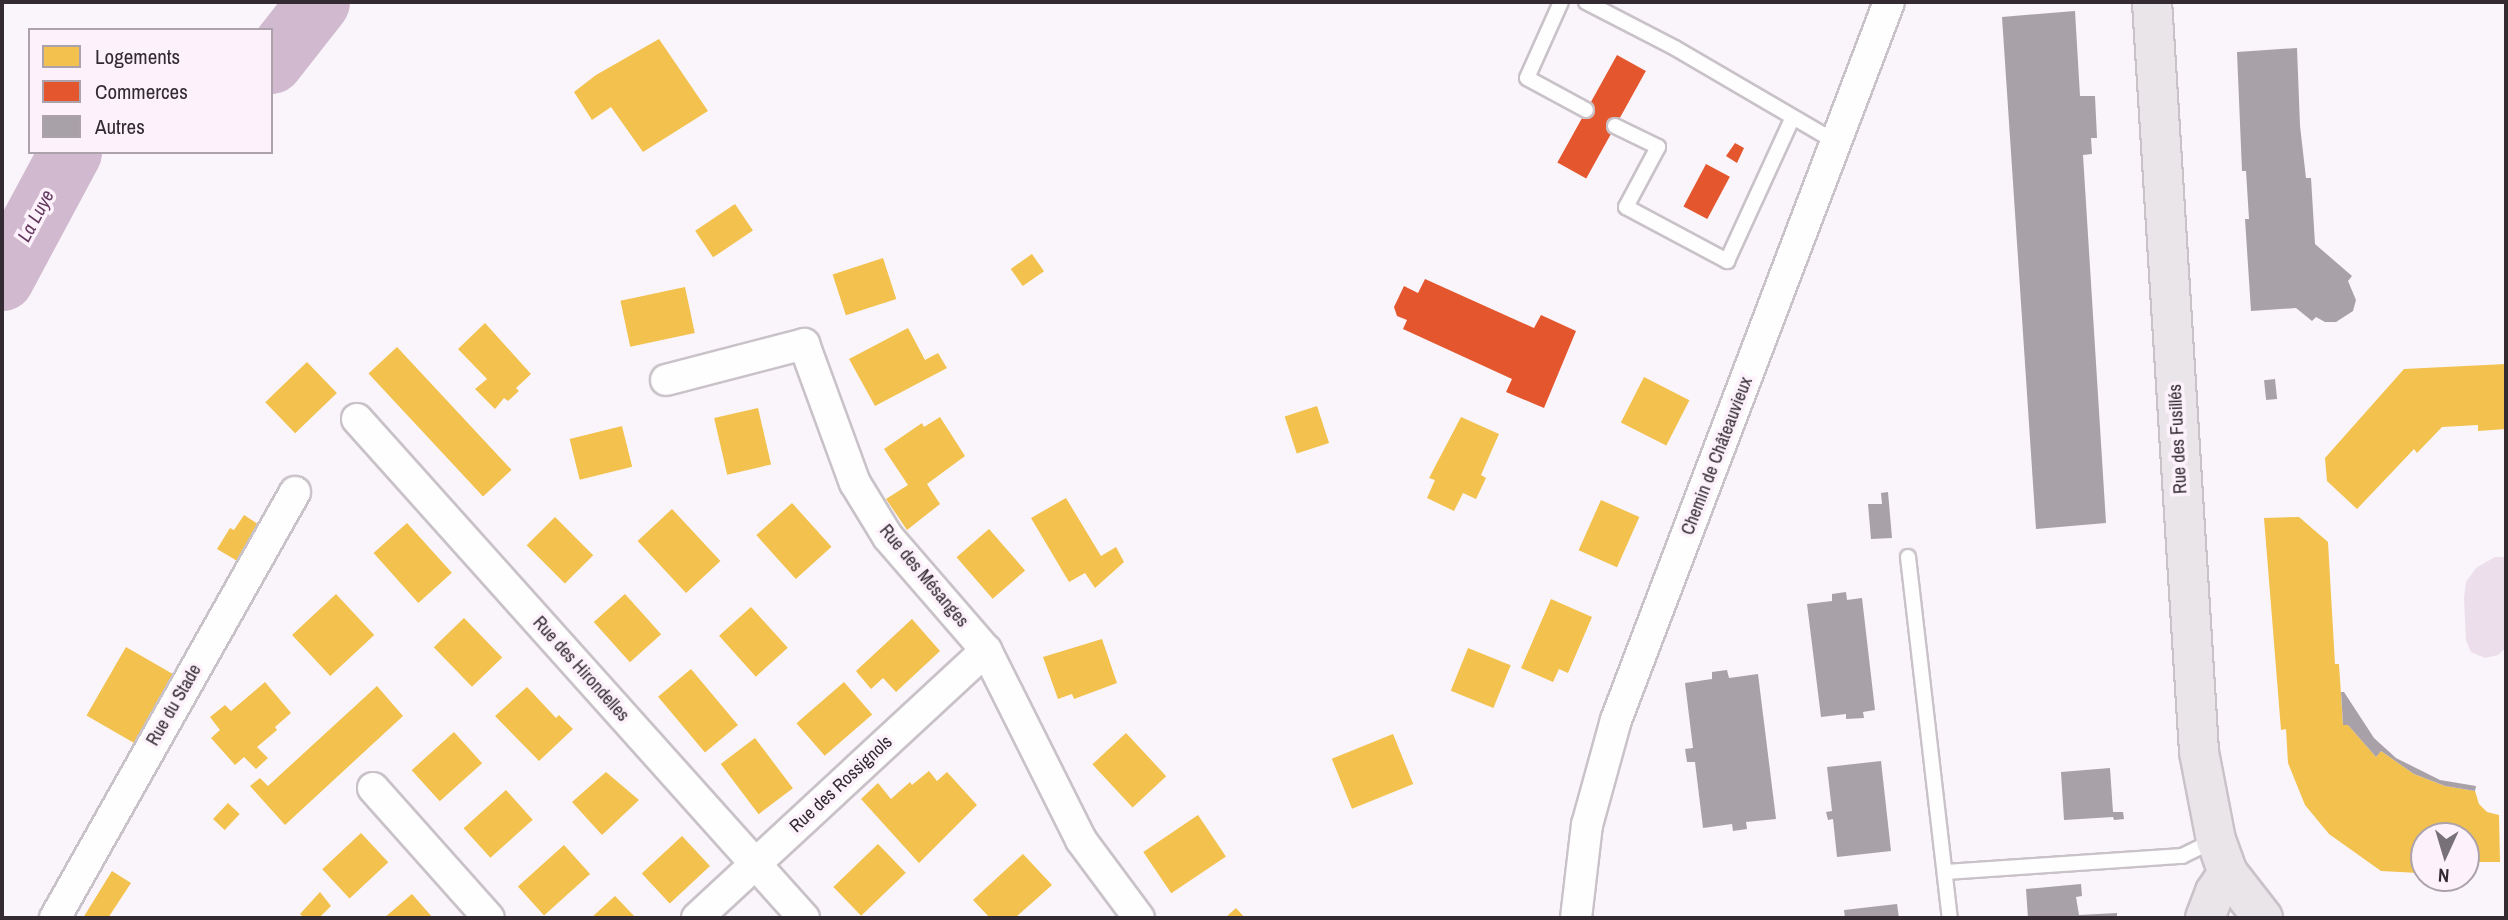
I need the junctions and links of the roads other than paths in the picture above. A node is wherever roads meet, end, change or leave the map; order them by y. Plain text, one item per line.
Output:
1 (1562, 2) edge
2 (1587, 2) edge
3 (1889, 2) edge
4 (2152, 2) edge
5 (1586, 110) dead end
6 (1792, 119) junction
7 (1615, 127) dead end
8 (1834, 141) junction
9 (666, 380) dead end
10 (357, 419) dead end
11 (295, 492) dead end
12 (1908, 557) dead end
13 (986, 650) junction
14 (373, 788) dead end
15 (2222, 856) junction
16 (755, 863) junction
17 (1947, 872) junction
18 (55, 918) edge
19 (489, 918) edge
20 (697, 918) edge
21 (804, 918) edge
22 (1139, 918) edge
23 (1576, 918) edge
24 (1950, 918) edge
25 (2205, 918) edge
26 (2263, 918) edge

1 - 5 lane
2 - 6 lane
3 - 8 street, Chemin de Châteauvieux
4 - 15 main road, Rue des Fusillés
6 - 7 lane
6 - 8 lane
8 - 23 street, Chemin de Châteauvieux
9 - 13 street, Rue des Mésanges
10 - 16 street, Rue des Hirondelles
11 - 18 street, Rue du Stade
12 - 17 lane
13 - 16 street, Rue des Rossignols
13 - 22 street, Rue des Mésanges
14 - 19 street
15 - 17 lane
15 - 25 main road
15 - 26 main road
16 - 20 street, Rue des Rossignols
16 - 21 street, Rue des Hirondelles
17 - 24 lane

